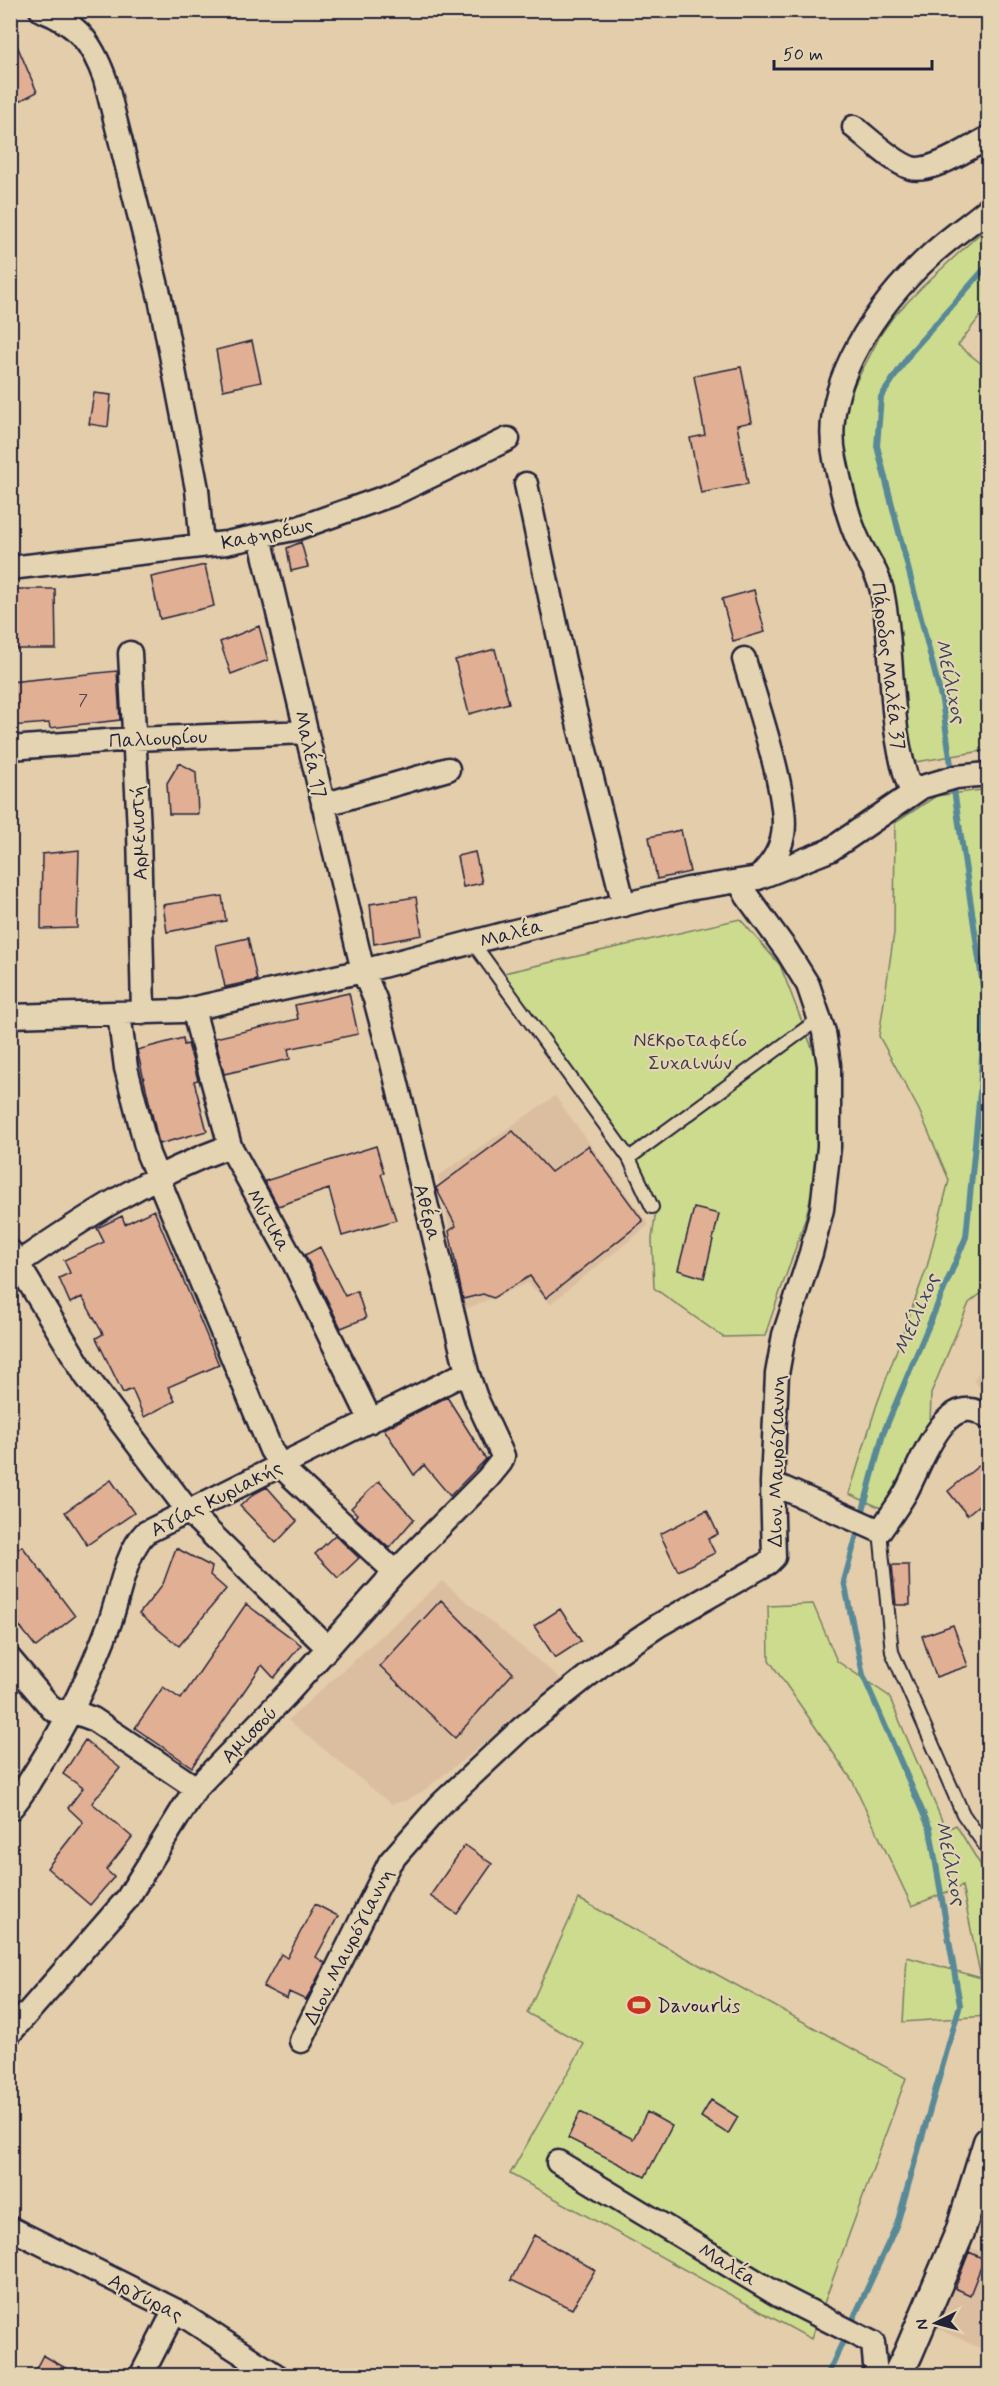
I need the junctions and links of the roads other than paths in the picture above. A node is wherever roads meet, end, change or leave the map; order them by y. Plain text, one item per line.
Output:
1 (41, 10) edge
2 (77, 17) edge
3 (854, 127) dead end
4 (988, 138) edge
5 (988, 209) edge
6 (508, 440) dead end
7 (526, 484) dead end
8 (260, 537) junction
9 (202, 546) junction
10 (10, 568) edge
11 (129, 654) dead end
12 (744, 659) dead end
13 (306, 732) junction
14 (134, 739) junction
15 (10, 748) edge
16 (448, 769) dead end
17 (978, 775) edge
18 (912, 793) junction
19 (323, 805) junction
20 (749, 880) junction
21 (624, 905) junction
22 (473, 943) junction
23 (363, 971) junction
24 (193, 1009) junction
25 (119, 1013) junction
26 (143, 1013) junction
27 (10, 1017) edge
28 (819, 1018) junction
29 (230, 1146) junction
30 (629, 1158) junction
31 (156, 1178) junction
32 (652, 1207) dead end
33 (14, 1257) edge
34 (467, 1372) junction
35 (988, 1418) edge
36 (371, 1421) junction
37 (501, 1449) joint
38 (281, 1466) junction
39 (772, 1483) junction
40 (188, 1511) junction
41 (876, 1529) junction
42 (395, 1572) junction
43 (327, 1647) junction
44 (10, 1659) edge
45 (70, 1712) junction
46 (196, 1788) junction
47 (10, 1809) edge
48 (988, 1850) edge
49 (10, 2033) edge
50 (301, 2041) dead end
51 (988, 2142) edge
52 (558, 2162) dead end
53 (10, 2228) edge
54 (175, 2310) junction
55 (141, 2376) edge
56 (277, 2376) edge
57 (876, 2376) edge
58 (897, 2376) edge

1 - 2 street
2 - 9 street
3 - 4 street
5 - 18 street, Πάροδος Μαλέα 37
6 - 8 street, Καφηρέως
7 - 21 street
8 - 9 street, Καφηρέως
8 - 13 street, Μαλέα 17
9 - 10 street, Καφηρέως
11 - 14 street, Αρμενιστή
12 - 20 street
13 - 14 street, Παλιουρίου
13 - 19 street, Μαλέα 17
14 - 15 street, Παλιουρίου
14 - 26 street, Αρμενιστή
16 - 19 street
17 - 18 street, Μαλέα
18 - 20 street, Μαλέα
19 - 23 street, Μαλέα 17
20 - 21 street, Μαλέα
20 - 28 street, Διον. Μαυρόγιαννη
21 - 22 street, Μαλέα
22 - 23 street, Μαλέα
22 - 30 lane
23 - 24 street, Μαλέα
23 - 34 street, Αθέρα
24 - 26 street, Μαλέα
24 - 29 street, Μύτικα
25 - 26 street, Μαλέα
25 - 27 street, Μαλέα
25 - 31 street
28 - 30 lane
28 - 39 street, Διον. Μαυρόγιαννη
29 - 31 street
29 - 36 street, Μύτικα
30 - 32 lane
31 - 33 street
31 - 38 street
33 - 40 street
34 - 36 street, Αγίας Κυριακής
34 - 37 street, Αθέρα
35 - 41 street
36 - 38 street, Αγίας Κυριακής
37 - 42 street, Αμισσού
38 - 40 street, Αγίας Κυριακής
38 - 42 street
39 - 41 street
39 - 50 street, Διον. Μαυρόγιαννη
40 - 43 street
40 - 45 street, Αγίας Κυριακής
41 - 48 lane
42 - 43 street, Αμισσού
43 - 46 street, Αμισσού
44 - 45 street
45 - 46 street
45 - 47 street, Αγίας Κυριακής
46 - 49 street, Αμισσού
51 - 58 street
52 - 57 street, Μαλέα
53 - 54 street, Αργύρας
54 - 55 street
54 - 56 street, Αργύρας

